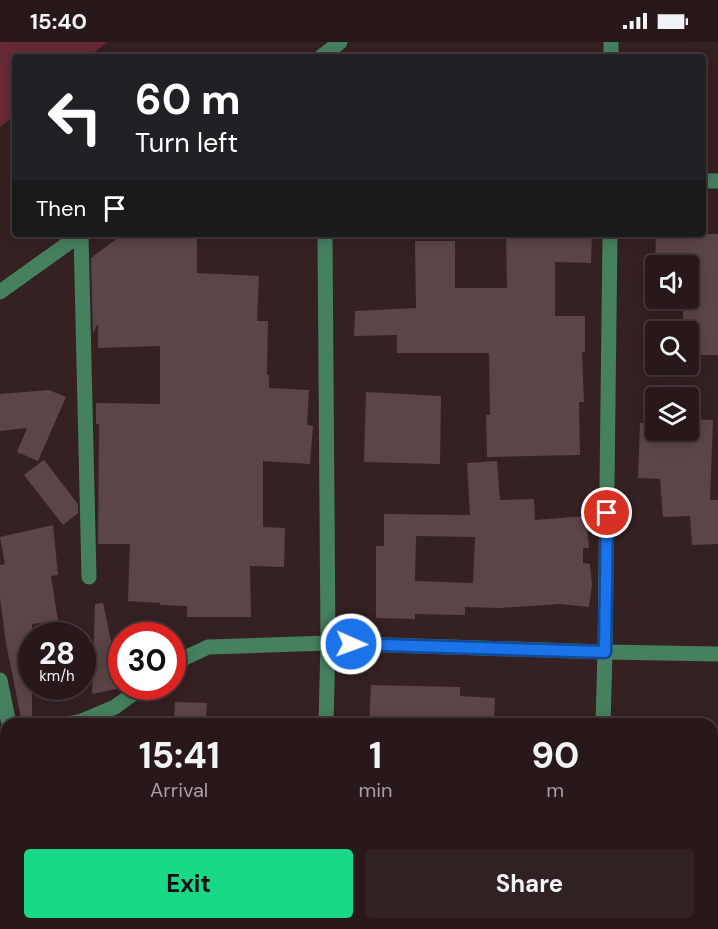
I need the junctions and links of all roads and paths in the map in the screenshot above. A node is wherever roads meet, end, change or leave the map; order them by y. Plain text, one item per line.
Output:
1 (340, 42) edge
2 (325, 54) edge
3 (77, 237) edge
4 (81, 237) edge
5 (325, 237) edge
6 (610, 237) edge
7 (0, 292) edge
8 (89, 577) dead end
9 (327, 643) junction
10 (605, 652) junction
11 (718, 654) edge
12 (186, 657) edge
13 (0, 680) edge
14 (124, 700) edge
15 (8, 718) edge
16 (89, 718) edge
17 (326, 718) edge
18 (603, 718) edge

1 - 2 street
3 - 7 street
4 - 8 street
5 - 9 street
6 - 10 street
9 - 10 street
9 - 12 street
9 - 17 street
10 - 11 street
10 - 18 street
13 - 15 street
14 - 16 street

